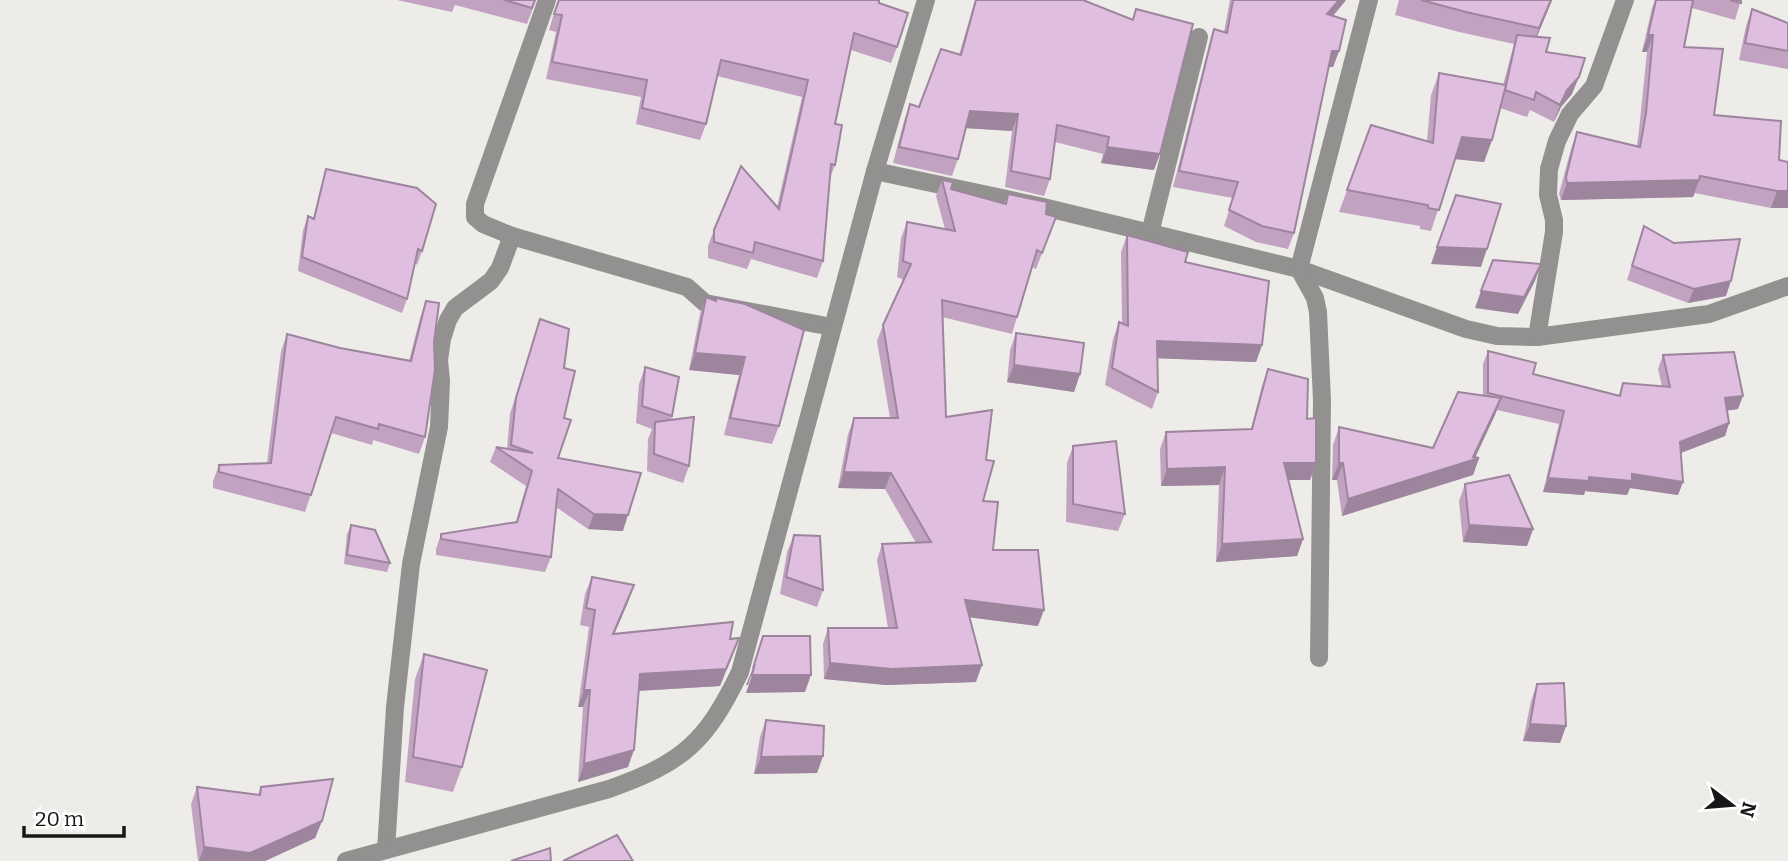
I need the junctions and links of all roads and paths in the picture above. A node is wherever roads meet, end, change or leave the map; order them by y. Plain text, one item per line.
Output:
1 (547, 0) edge
2 (926, 0) edge
3 (1369, 0) edge
4 (1625, 0) edge
5 (1199, 37) dead end
6 (875, 172) junction
7 (1150, 233) junction
8 (512, 236) junction
9 (1299, 269) junction
10 (1788, 286) edge
11 (832, 327) junction
12 (1537, 337) junction
13 (1319, 658) dead end
14 (386, 850) junction
15 (346, 861) edge

1 - 8 street
2 - 6 street
3 - 9 street
4 - 12 street
5 - 7 street
6 - 7 street
6 - 11 street
7 - 9 street
8 - 11 street
8 - 14 street
9 - 12 street
9 - 13 street
10 - 12 street
11 - 14 street
14 - 15 street

